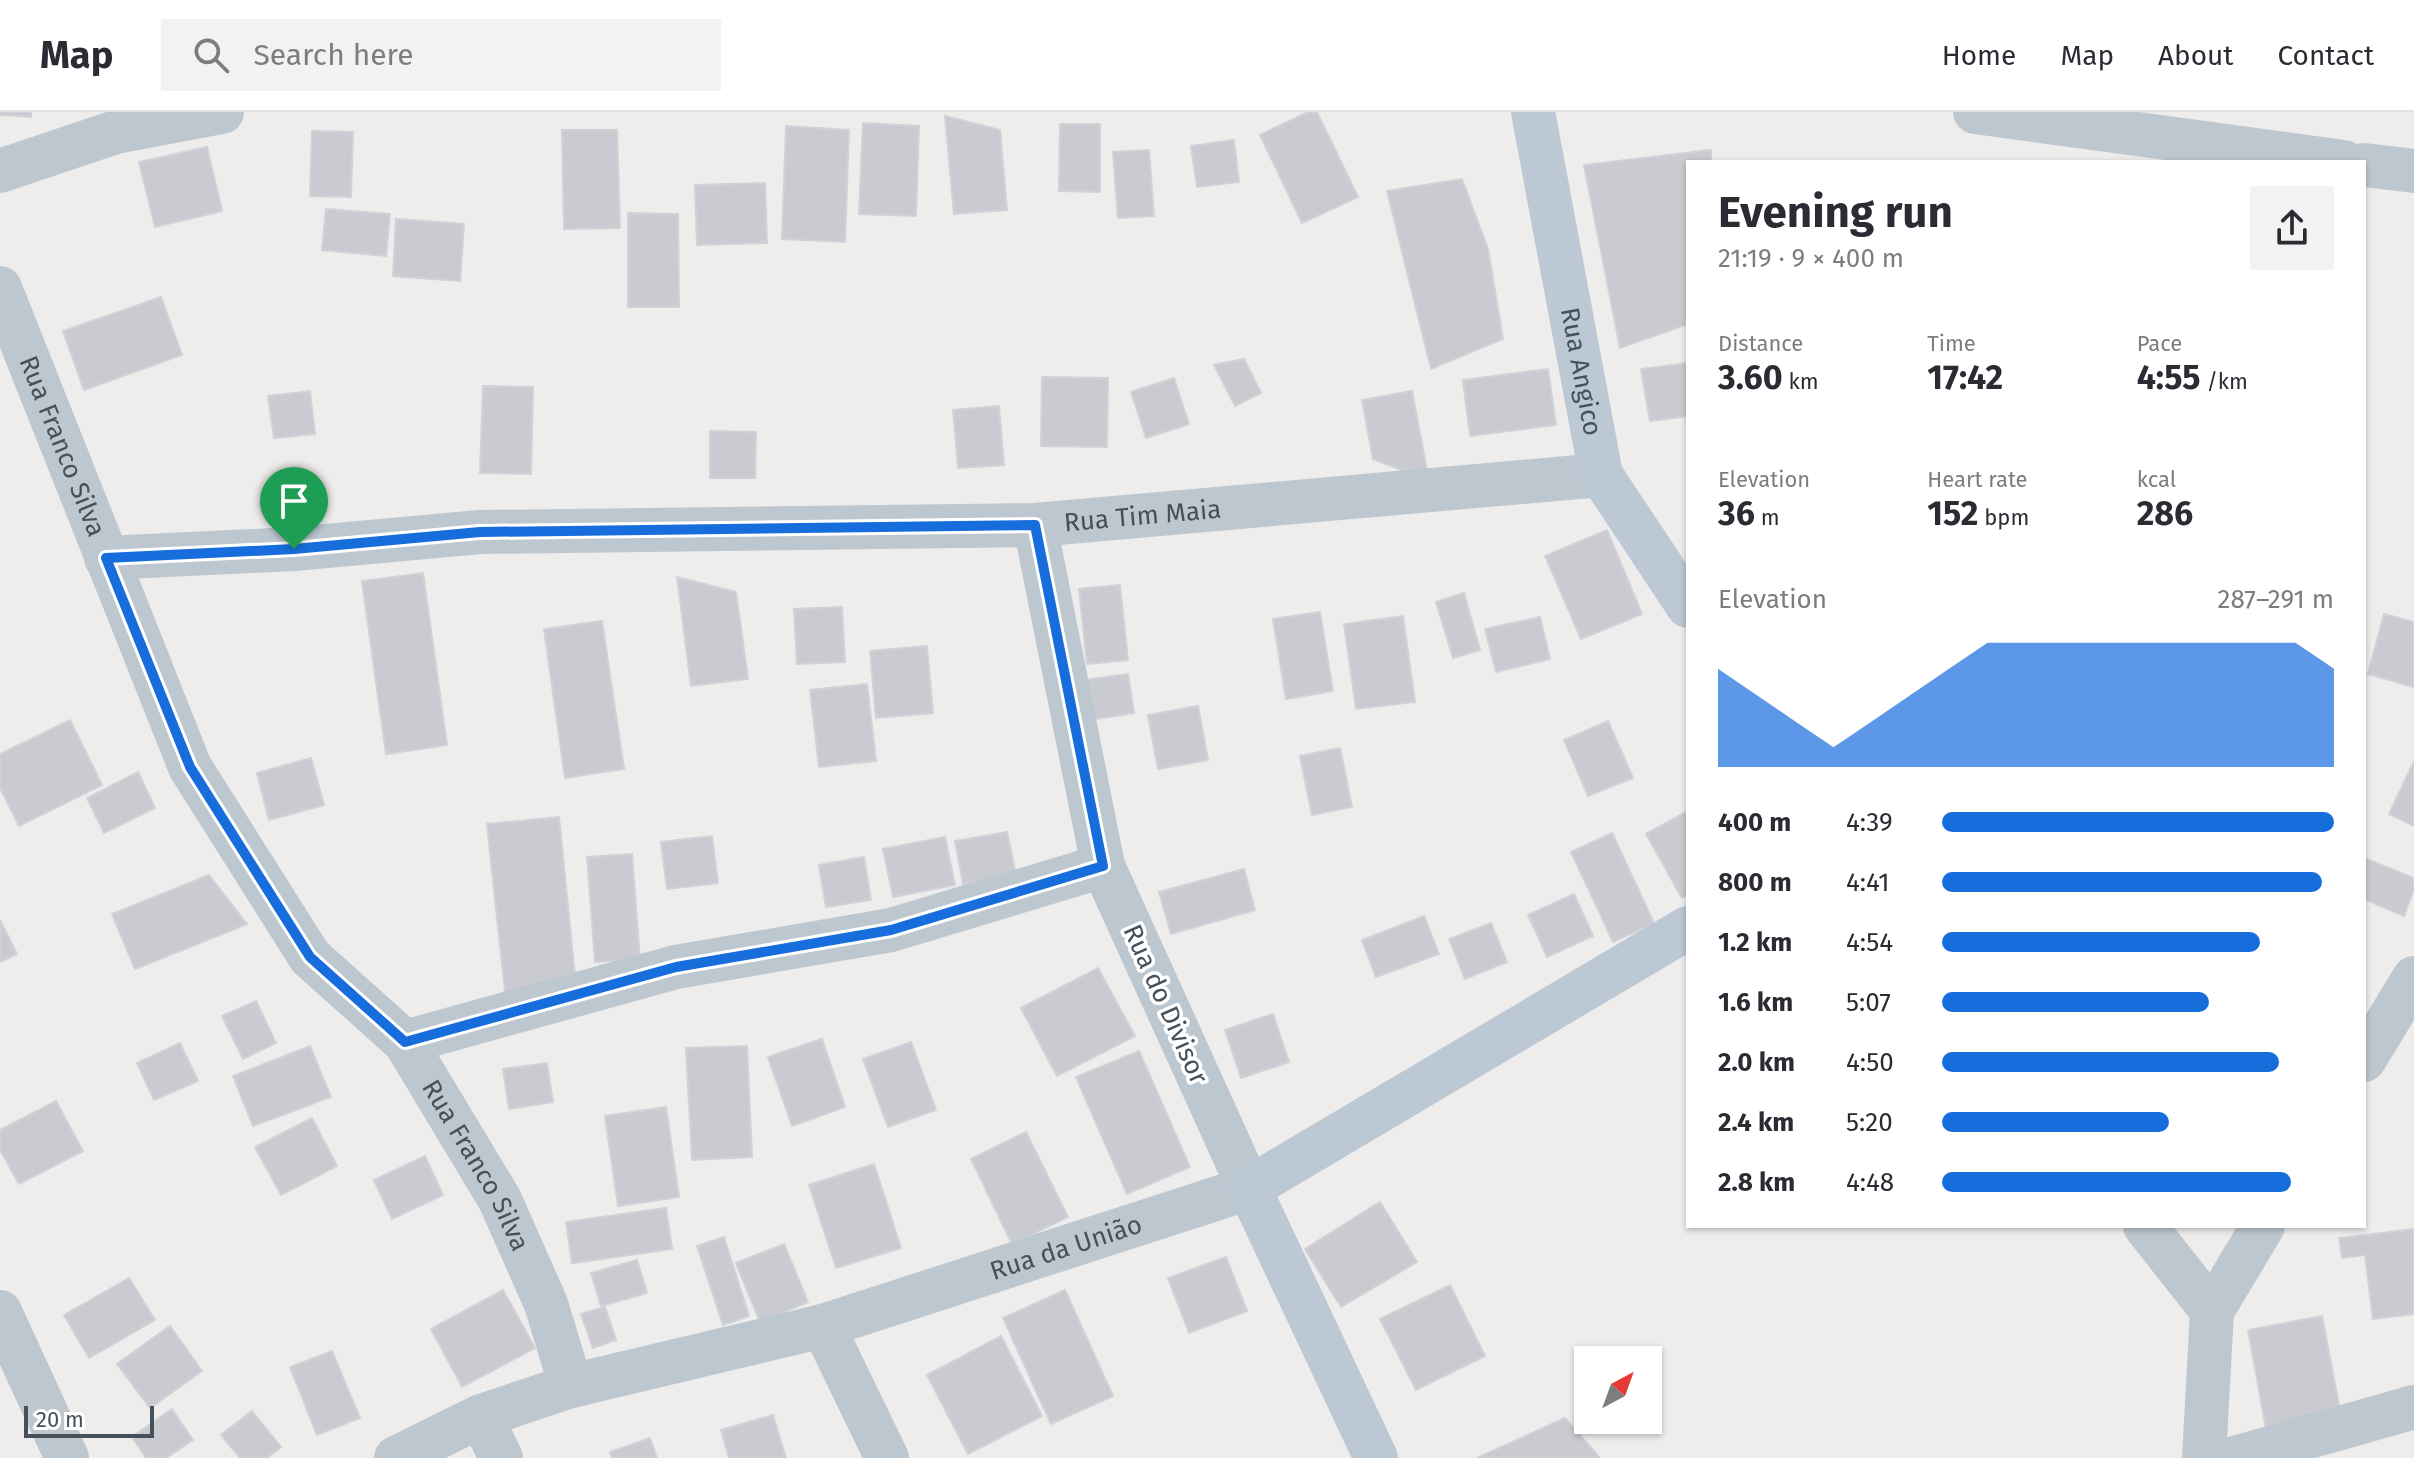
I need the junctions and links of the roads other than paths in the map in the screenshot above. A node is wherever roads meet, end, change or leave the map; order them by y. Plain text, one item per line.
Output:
1 (222, 112) edge
2 (1533, 112) edge
3 (1975, 112) edge
4 (2209, 153) edge
5 (2314, 160) edge
6 (2366, 165) edge
7 (0, 171) edge
8 (2414, 171) edge
9 (0, 288) edge
10 (1601, 475) junction
11 (1035, 525) junction
12 (106, 558) junction
13 (1686, 603) edge
14 (1103, 866) junction
15 (1686, 929) edge
16 (2414, 978) edge
17 (405, 1042) junction
18 (2366, 1057) edge
19 (1249, 1188) junction
20 (2147, 1228) edge
21 (2262, 1228) edge
22 (2212, 1311) junction
23 (0, 1312) edge
24 (823, 1326) junction
25 (571, 1386) junction
26 (2414, 1407) edge
27 (481, 1416) junction
28 (67, 1458) edge
29 (396, 1458) edge
30 (501, 1458) edge
31 (887, 1458) edge
32 (1376, 1458) edge
33 (2204, 1458) edge
34 (2235, 1458) edge

1 - 7 street
2 - 10 street, Rua Angico
3 - 4 street
4 - 5 street
6 - 8 street
9 - 12 street, Rua Franco Silva
10 - 11 street, Rua Tim Maia
10 - 13 street, Rua Angico
11 - 12 street, Rua Tim Maia
11 - 14 street, Rua do Divisor
12 - 17 street, Rua Franco Silva
14 - 17 street
14 - 19 street, Rua do Divisor
15 - 19 street, Rua da União
16 - 18 street
17 - 25 street, Rua Franco Silva
19 - 24 street, Rua da União
19 - 32 street, Rua do Divisor
20 - 22 street
21 - 22 street
22 - 33 street
23 - 28 street
24 - 25 street, Rua da União
24 - 31 street
25 - 27 street, Rua da União
26 - 34 street
27 - 29 street, Rua da União
27 - 30 street

